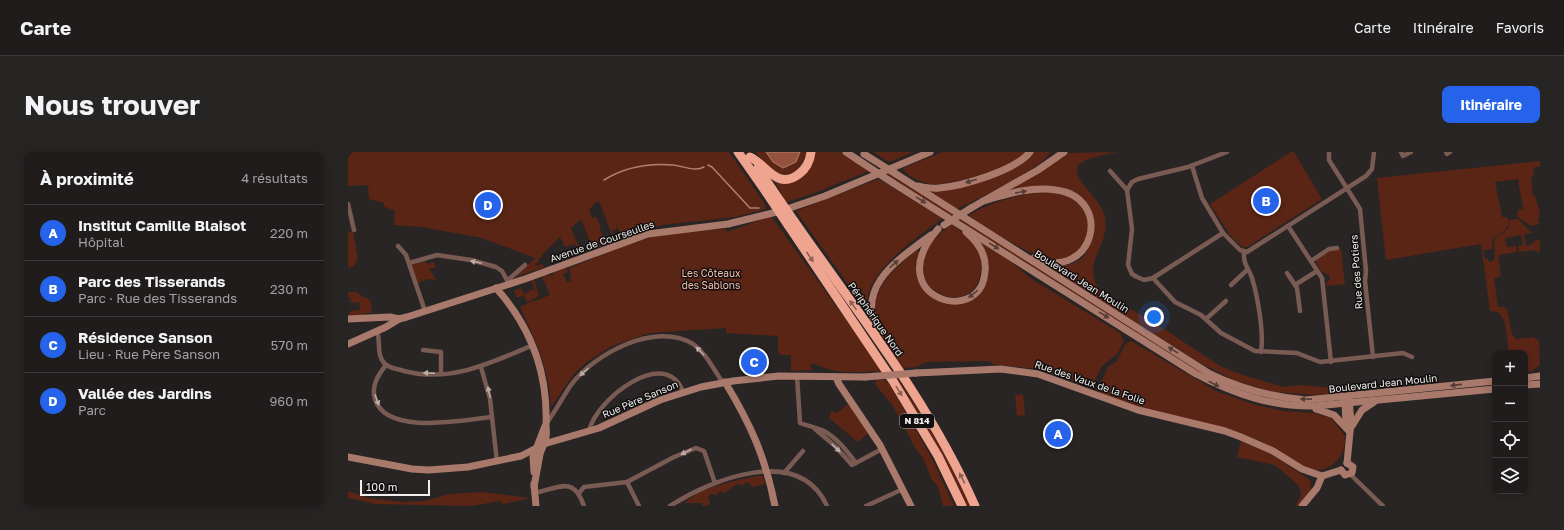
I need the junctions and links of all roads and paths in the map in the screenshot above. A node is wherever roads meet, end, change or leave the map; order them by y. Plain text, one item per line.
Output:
1 (738, 152) edge
2 (811, 152) edge
3 (846, 152) edge
4 (930, 152) edge
5 (1030, 152) edge
6 (1053, 152) edge
7 (1064, 152) edge
8 (1227, 152) edge
9 (1324, 152) edge
10 (1329, 152) edge
11 (1374, 152) edge
12 (1401, 152) edge
13 (1411, 152) edge
14 (1446, 152) edge
15 (1450, 152) edge
16 (863, 153) edge
17 (749, 154) edge
18 (1329, 160) junction
19 (1046, 163) junction
20 (1192, 166) junction
21 (1110, 171) dead end
22 (914, 185) junction
23 (1347, 188) junction
24 (1127, 190) junction
25 (769, 191) junction
26 (984, 201) junction
27 (348, 204) edge
28 (949, 218) junction
29 (791, 223) junction
30 (1288, 226) junction
31 (941, 227) junction
32 (354, 230) dead end
33 (1223, 233) junction
34 (398, 246) dead end
35 (1337, 248) dead end
36 (1017, 251) junction
37 (1244, 252) junction
38 (1311, 261) junction
39 (409, 263) junction
40 (525, 264) dead end
41 (1247, 270) junction
42 (1317, 271) junction
43 (1287, 273) dead end
44 (1154, 278) junction
45 (509, 282) junction
46 (1231, 285) dead end
47 (1295, 285) junction
48 (496, 288) junction
49 (1226, 301) dead end
50 (425, 311) junction
51 (1300, 311) dead end
52 (1207, 318) junction
53 (348, 319) edge
54 (398, 319) junction
55 (377, 331) junction
56 (348, 344) edge
57 (533, 344) junction
58 (883, 349) junction
59 (423, 350) dead end
60 (1261, 352) junction
61 (1373, 357) junction
62 (1412, 357) dead end
63 (1331, 362) junction
64 (386, 365) junction
65 (481, 367) junction
66 (441, 374) junction
67 (797, 376) junction
68 (836, 376) junction
69 (1540, 376) edge
70 (1528, 378) edge
71 (1492, 381) edge
72 (724, 382) junction
73 (1540, 384) edge
74 (1528, 385) edge
75 (1492, 388) edge
76 (683, 392) junction
77 (1347, 400) junction
78 (1377, 401) junction
79 (1294, 406) junction
80 (492, 417) junction
81 (546, 424) junction
82 (589, 431) junction
83 (1349, 431) junction
84 (540, 445) junction
85 (882, 449) junction
86 (803, 451) dead end
87 (348, 457) edge
88 (497, 462) junction
89 (1348, 463) junction
90 (1341, 470) junction
91 (767, 472) junction
92 (784, 473) junction
93 (1350, 474) junction
94 (1322, 476) junction
95 (627, 482) junction
96 (715, 482) junction
97 (903, 489) junction
98 (534, 490) junction
99 (579, 493) junction
100 (536, 506) edge
101 (584, 506) edge
102 (639, 506) edge
103 (670, 506) edge
104 (775, 506) edge
105 (827, 506) edge
106 (866, 506) edge
107 (911, 506) edge
108 (962, 506) edge
109 (975, 506) edge
110 (1302, 506) edge
111 (1382, 506) edge

1 - 25 highway, Périphérique Nord / N 814
2 - 17 highway
3 -> 28 street, bridge
4 - 45 street, Avenue de Courseulles
5 -> 22 street
6 - 19 street
7 - 19 street
8 - 20 street
9 - 18 street, Rue des Potiers
10 - 18 street
11 - 23 street
12 - 13 street
14 - 15 street
16 - 22 street, Boulevard Jean Moulin, bridge
17 - 25 highway, Périphérique Nord / N 814
18 - 23 street, Rue des Potiers
19 - 26 street
20 - 24 street
20 - 33 street
21 - 24 street
22 - 36 street, Boulevard Jean Moulin
23 - 30 street
23 - 61 street, Rue des Potiers
24 - 44 street
25 - 29 highway, Périphérique Nord / N 814, bridge
26 - 31 street, bridge
26 -> 36 street
27 - 32 street
28 -> 31 street
28 -> 79 street
58 -> 29 highway, Périphérique Nord / N 814
29 -> 108 highway, Périphérique Nord / N 814
30 - 37 street
30 - 38 street
58 -> 31 street
33 - 37 street
33 - 44 street
34 - 39 street
35 - 38 street
77 -> 36 street, Boulevard Jean Moulin
37 - 41 street
38 - 42 street
45 -> 39 street
39 - 50 street
40 - 45 street
41 - 46 street
41 - 60 street
42 - 47 street
42 - 63 street
43 - 47 street
44 - 52 street
45 - 48 street, Avenue de Courseulles
47 - 51 street
48 - 50 street, Avenue de Courseulles
48 - 57 street
49 - 52 street
50 - 54 street, Avenue de Courseulles
52 - 60 street
53 - 54 street, Avenue de Courseulles
54 - 55 street
55 - 56 street
55 - 64 street
57 - 65 street
57 - 81 street
109 -> 58 highway, Périphérique Nord / N 814
59 - 66 street
60 - 63 street
61 - 62 street
61 - 63 street
66 -> 64 street
64 -> 80 street
65 - 66 street
80 -> 65 street
67 - 68 street, Rue Père Sanson
67 - 72 street, Rue Père Sanson
67 - 85 street
68 - 85 street
68 - 94 street, Rue des Vaux de la Folie, bridge
69 - 70 street
71 -> 77 street, Boulevard Jean Moulin
72 - 76 street, Rue Père Sanson
72 -> 81 street
72 - 91 street
73 - 74 street
75 - 78 street
76 - 82 street, Rue Père Sanson
76 - 82 street
77 - 78 street
77 - 79 street
77 - 83 street
78 - 83 street
79 - 83 street
80 - 88 street
81 - 84 street
82 - 84 street, Rue Père Sanson
83 - 89 street
84 - 88 street, Rue Père Sanson
84 - 98 street
85 - 97 street
86 - 92 street
87 - 88 street, Rue Père Sanson
89 - 90 street
89 - 93 street
90 - 93 street
90 - 94 street
91 - 92 street
91 - 96 street
91 - 104 street
92 - 105 street
93 - 111 street
94 - 110 street
96 -> 95 street
95 - 99 street
95 - 102 street
96 - 103 street
97 - 106 street
97 - 107 street
98 - 99 street
98 - 100 street
99 - 101 street

